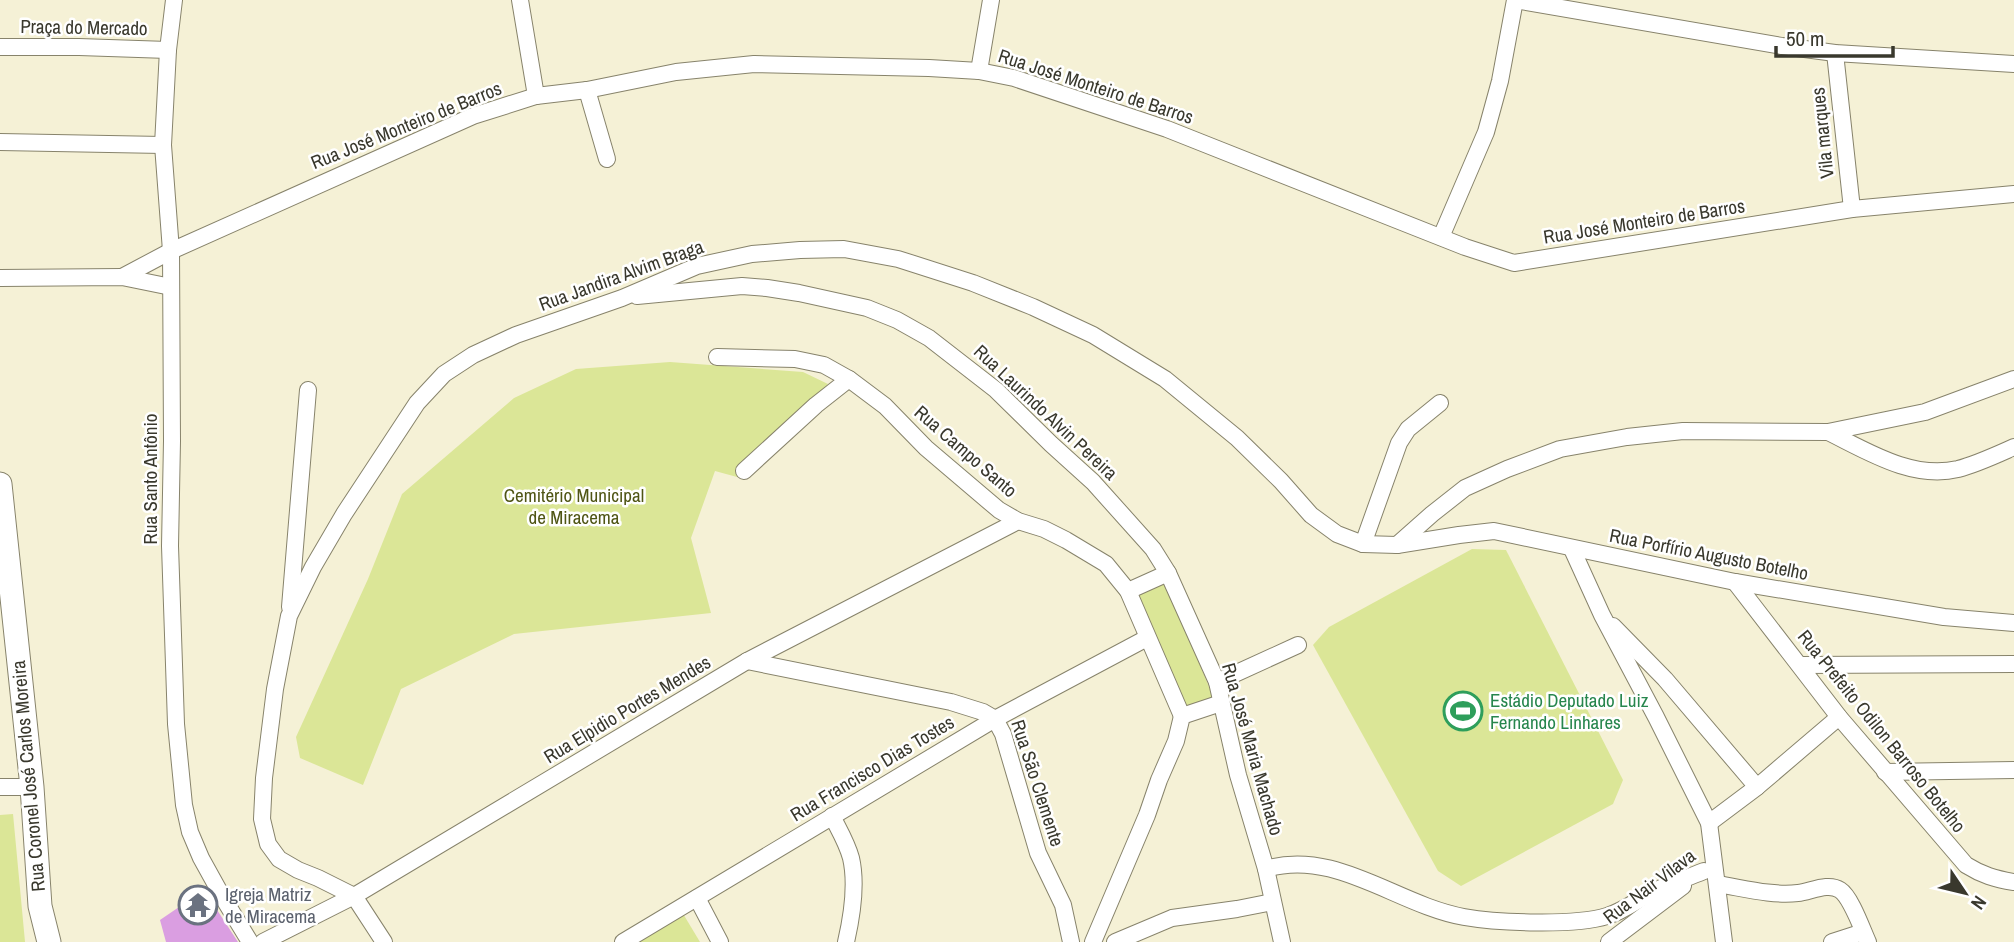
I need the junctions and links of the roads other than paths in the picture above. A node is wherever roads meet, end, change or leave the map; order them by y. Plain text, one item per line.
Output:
1 (174, 0) edge
2 (520, 0) edge
3 (991, 0) edge
4 (1515, 0) edge
5 (0, 47) edge
6 (168, 50) junction
7 (1835, 53) junction
8 (2014, 64) edge
9 (979, 71) junction
10 (587, 90) junction
11 (536, 96) junction
12 (0, 142) edge
13 (163, 145) junction
14 (607, 159) dead end
15 (2014, 194) edge
16 (1852, 209) junction
17 (1441, 237) junction
18 (171, 251) junction
19 (122, 277) junction
20 (0, 278) edge
21 (171, 287) junction
22 (622, 298) junction
23 (717, 356) dead end
24 (849, 379) junction
25 (2014, 379) edge
26 (307, 390) dead end
27 (1440, 402) dead end
28 (1828, 432) junction
29 (2014, 447) edge
30 (744, 471) dead end
31 (0, 484) edge
32 (0, 490) edge
33 (1018, 522) junction
34 (1363, 544) junction
35 (1397, 545) junction
36 (1572, 549) junction
37 (1168, 573) junction
38 (1735, 582) junction
39 (1128, 591) junction
40 (1602, 615) junction
41 (289, 616) junction
42 (2014, 623) edge
43 (1147, 638) junction
44 (1298, 645) dead end
45 (747, 662) junction
46 (2014, 664) edge
47 (1800, 665) junction
48 (1217, 682) junction
49 (1221, 703) junction
50 (1182, 716) junction
51 (1839, 717) junction
52 (995, 719) junction
53 (2014, 770) edge
54 (1885, 772) junction
55 (0, 787) edge
56 (32, 787) junction
57 (1757, 787) junction
58 (832, 816) junction
59 (1709, 823) junction
60 (1709, 868) junction
61 (1266, 869) junction
62 (2014, 881) edge
63 (1717, 884) junction
64 (354, 896) junction
65 (697, 898) junction
66 (1272, 902) junction
67 (1153, 934) edge
68 (1866, 937) edge
69 (48, 942) edge
70 (250, 942) edge
71 (263, 942) edge
72 (384, 942) edge
73 (623, 942) edge
74 (720, 942) edge
75 (846, 942) edge
76 (1071, 942) edge
77 (1093, 942) edge
78 (1115, 942) edge
79 (1282, 942) edge
80 (1609, 942) edge
81 (1724, 942) edge
82 (1832, 942) edge

1 - 6 street, Rua Santo Antônio
2 - 11 street
3 - 9 street
4 - 7 street
4 - 17 street
5 - 6 street, Praça do Mercado
6 - 13 street, Rua Santo Antônio
7 - 8 street
7 - 16 street, Vila marques
9 - 10 street, Rua José Monteiro de Barros
9 - 17 street, Rua José Monteiro de Barros
10 - 11 street, Rua José Monteiro de Barros
10 - 14 street
11 - 18 street, Rua José Monteiro de Barros
12 - 13 street
13 - 18 street, Rua Santo Antônio
15 - 16 street, Rua José Monteiro de Barros
16 - 17 street, Rua José Monteiro de Barros
18 - 19 street, Rua José Monteiro de Barros
18 - 21 street, Rua Santo Antônio
19 - 20 street
19 - 21 street
21 - 70 street, Rua Santo Antônio
22 - 34 street, Rua Jandira Alvim Braga
22 - 37 street, Rua Laurindo Alvin Pereira
22 - 41 street, Rua Jandira Alvim Braga
23 - 24 street, Rua Campo Santo
24 - 30 street
24 - 33 street, Rua Campo Santo
25 - 28 street
26 - 41 street
27 - 34 street
28 - 29 street
28 - 35 street
31 - 32 street, Rua Coronel José Carlos Moreira
32 - 56 street, Rua Coronel José Carlos Moreira
33 - 39 street, Rua Campo Santo
33 - 45 street, Rua Elpidio Portes Mendes
34 - 35 street, Rua Jandira Alvim Braga
35 - 36 street, Rua Porfírio Augusto Botelho
36 - 38 street, Rua Porfírio Augusto Botelho
36 - 40 street
37 - 39 street
37 - 48 street, Rua José Maria Machado
38 - 42 street, Rua Porfírio Augusto Botelho
38 - 47 street, Rua Prefeito Odilon Barroso Botelho
39 - 43 street, Rua Campo Santo
40 - 57 street
40 - 59 street
41 - 64 street, Rua Jandira Alvim Braga
43 - 50 street, Rua Campo Santo
43 - 52 street, Rua Francisco Dias Tostes
44 - 48 street
45 - 52 street, Rua São Clemente
45 - 64 street, Rua Elpidio Portes Mendes
46 - 47 street
47 - 51 street, Rua Prefeito Odilon Barroso Botelho
48 - 49 street, Rua José Maria Machado
49 - 50 street
49 - 61 street, Rua José Maria Machado
50 - 77 street
51 - 54 street, Rua Prefeito Odilon Barroso Botelho
51 - 57 street
52 - 58 street, Rua Francisco Dias Tostes
52 - 76 street, Rua São Clemente
53 - 54 street
54 - 62 street, Rua Prefeito Odilon Barroso Botelho
55 - 56 street
56 - 69 street, Rua Coronel José Carlos Moreira
57 - 59 street
58 - 65 street, Rua Francisco Dias Tostes
58 - 75 street
59 - 60 street
60 - 61 street
60 - 63 street
60 - 80 street, Rua Nair Vilava
61 - 66 street, Rua José Maria Machado
63 - 68 street
63 - 81 street
64 - 71 street, Rua Elpidio Portes Mendes
64 - 72 street
65 - 73 street, Rua Francisco Dias Tostes
65 - 74 street
66 - 67 street
66 - 79 street, Rua José Maria Machado
67 - 78 street
68 - 82 street

